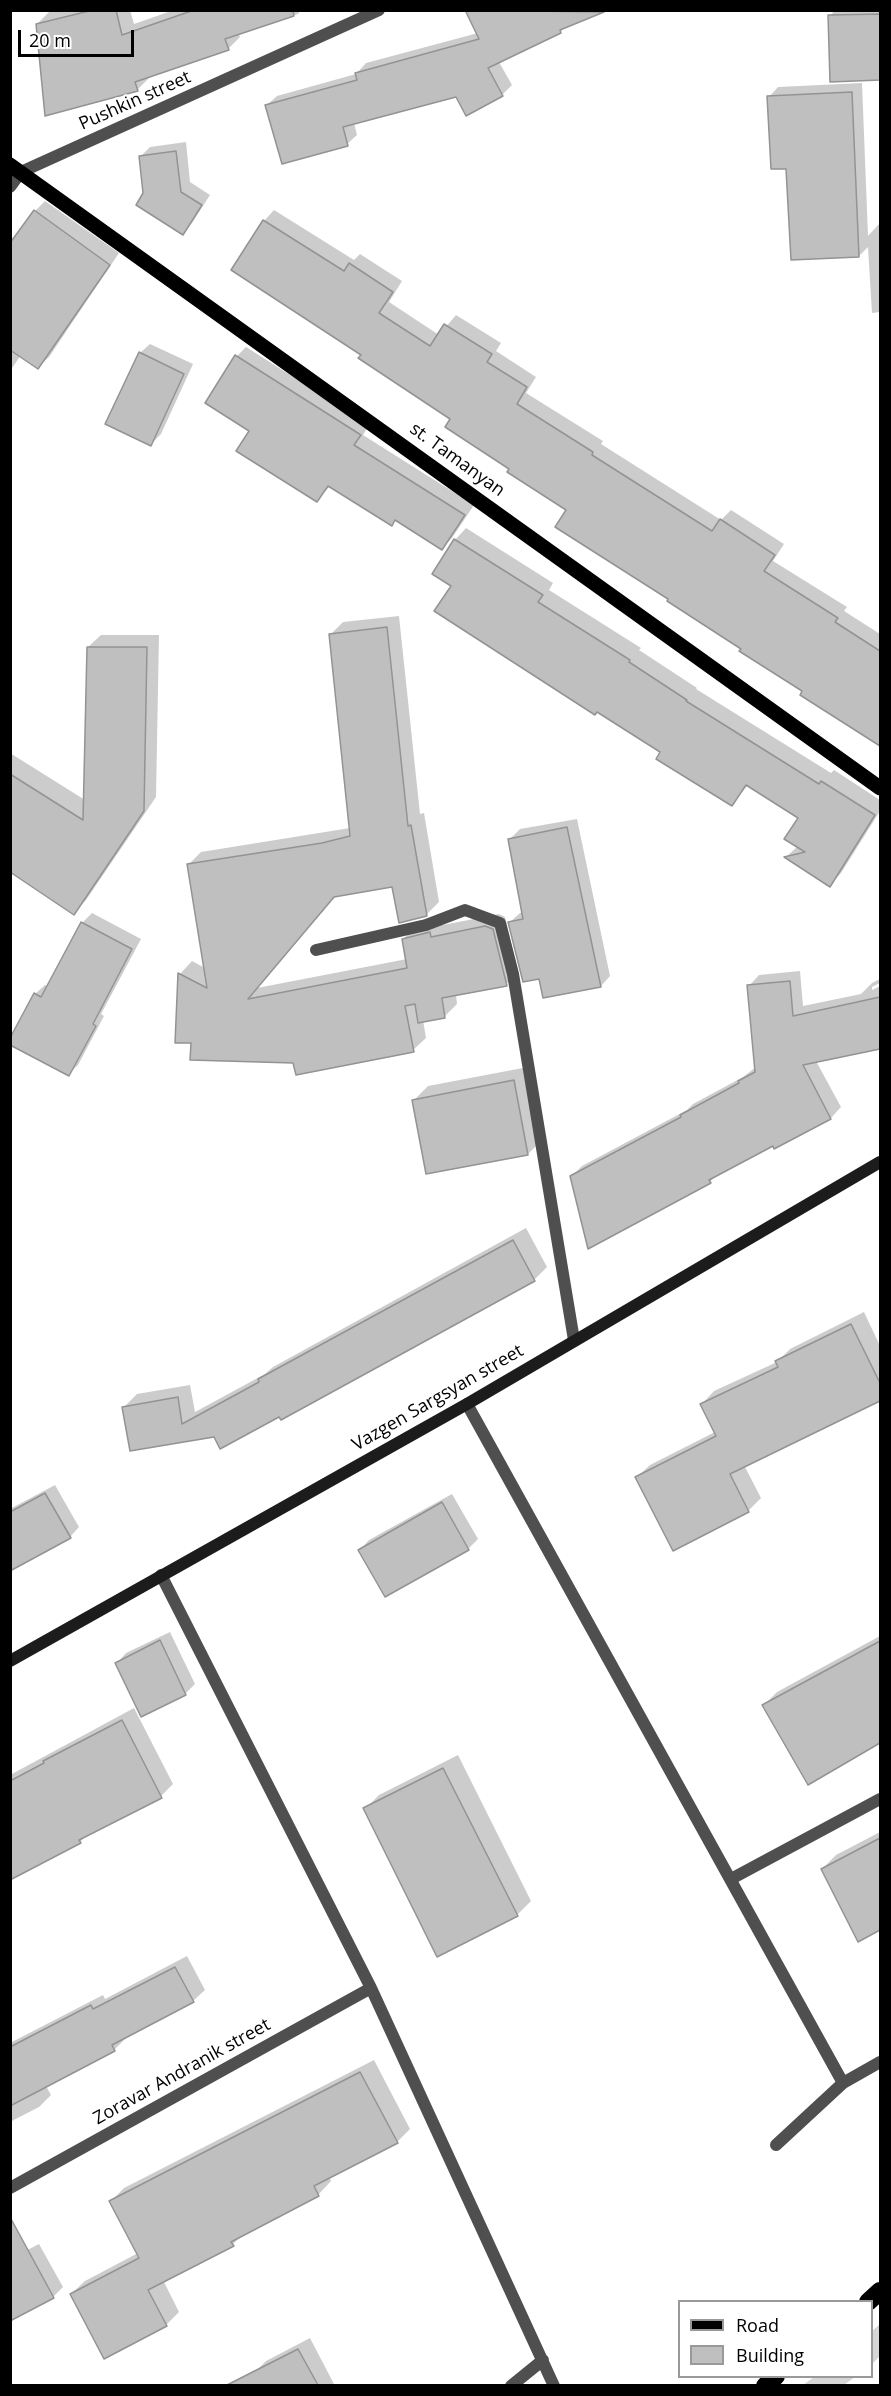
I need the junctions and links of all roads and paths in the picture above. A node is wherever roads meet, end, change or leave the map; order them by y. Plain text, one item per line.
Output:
1 (379, 10) edge
2 (16, 169) edge
3 (10, 187) edge
4 (880, 788) edge
5 (316, 950) dead end
6 (880, 1162) edge
7 (574, 1340) junction
8 (467, 1404) junction
9 (161, 1575) junction
10 (10, 1661) edge
11 (880, 1799) edge
12 (730, 1879) junction
13 (371, 1988) junction
14 (880, 2062) edge
15 (843, 2082) junction
16 (776, 2145) dead end
17 (10, 2188) edge
18 (543, 2360) junction
19 (511, 2385) edge
20 (554, 2385) edge

1 - 2 street, Pushkin street
2 - 3 street, Pushkin street
2 - 4 main road, st. Tamanyan
5 - 7 street
6 - 7 street, Vazgen Sargsyan street
7 - 8 street, Vazgen Sargsyan street
8 - 9 street, Vazgen Sargsyan street
8 - 12 street
9 - 10 street, Vazgen Sargsyan street
9 - 13 street
11 - 12 street
12 - 15 street
13 - 17 street, Zoravar Andranik street
13 - 18 street
14 - 15 street
15 - 16 street
18 - 19 street
18 - 20 street

